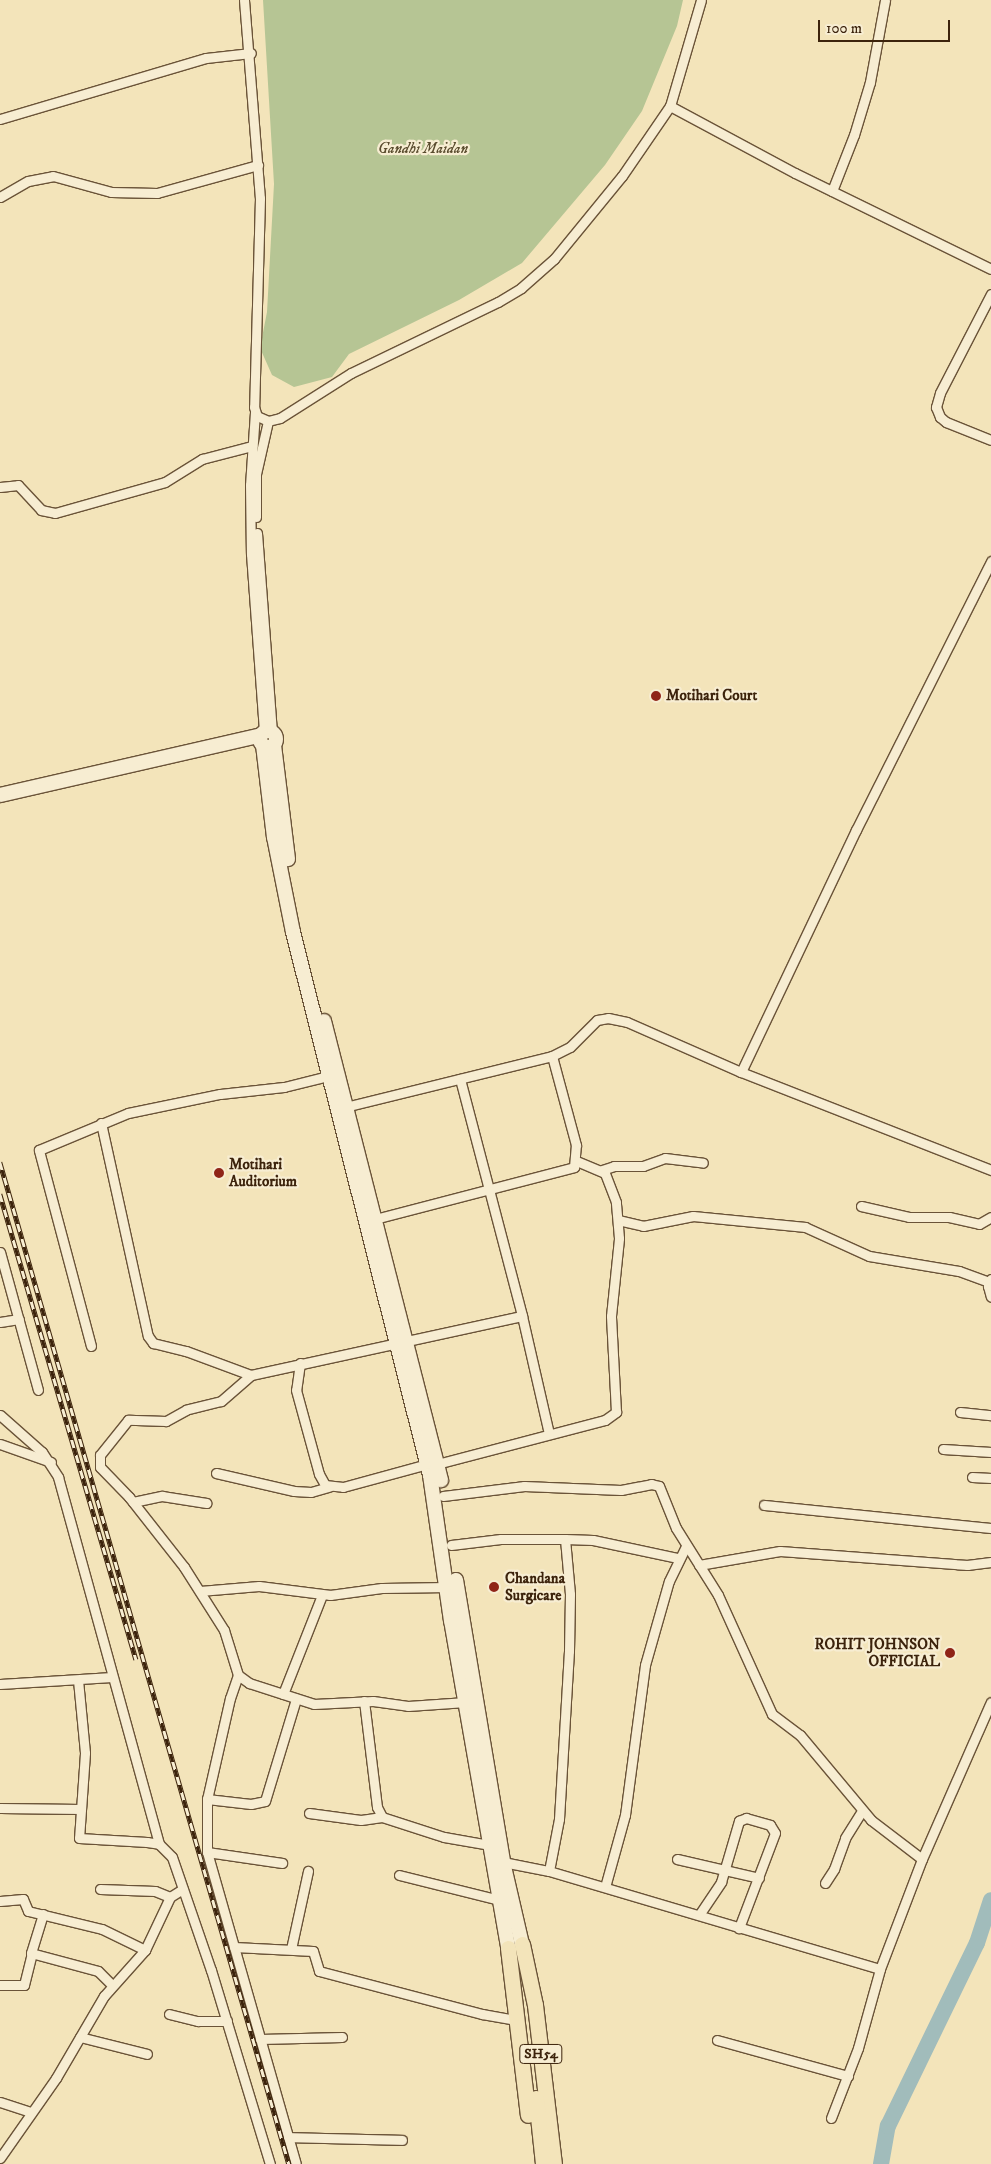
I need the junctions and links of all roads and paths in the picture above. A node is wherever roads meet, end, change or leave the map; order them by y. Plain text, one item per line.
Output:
1 (244, 0) edge
2 (701, 0) edge
3 (885, 0) edge
4 (251, 52) junction
5 (670, 106) junction
6 (0, 119) edge
7 (258, 165) junction
8 (832, 191) junction
9 (0, 197) edge
10 (991, 270) edge
11 (991, 294) edge
12 (255, 412) junction
13 (268, 422) junction
14 (991, 440) edge
15 (252, 446) junction
16 (0, 487) edge
17 (991, 561) edge
18 (266, 739) junction
19 (0, 795) edge
20 (0, 804) edge
21 (552, 1056) junction
22 (742, 1072) junction
23 (328, 1076) junction
24 (460, 1079) junction
25 (342, 1108) junction
26 (101, 1123) junction
27 (577, 1161) junction
28 (704, 1163) dead end
29 (602, 1170) junction
30 (991, 1170) edge
31 (489, 1192) junction
32 (861, 1206) dead end
33 (991, 1218) edge
34 (371, 1220) junction
35 (618, 1220) junction
36 (0, 1252) edge
37 (990, 1281) edge
38 (991, 1297) edge
39 (522, 1316) junction
40 (19, 1319) junction
41 (0, 1322) edge
42 (402, 1344) junction
43 (91, 1346) dead end
44 (300, 1363) junction
45 (251, 1375) junction
46 (38, 1390) dead end
47 (960, 1412) dead end
48 (0, 1415) edge
49 (991, 1415) edge
50 (549, 1434) junction
51 (0, 1444) edge
52 (943, 1449) dead end
53 (991, 1452) edge
54 (51, 1462) junction
55 (432, 1464) junction
56 (216, 1473) dead end
57 (972, 1477) dead end
58 (991, 1478) edge
59 (329, 1487) junction
60 (444, 1496) junction
61 (133, 1502) junction
62 (206, 1503) dead end
63 (764, 1505) dead end
64 (991, 1528) edge
65 (565, 1538) junction
66 (451, 1545) junction
67 (686, 1546) junction
68 (678, 1558) junction
69 (991, 1562) edge
70 (699, 1565) junction
71 (448, 1587) junction
72 (200, 1591) junction
73 (322, 1595) junction
74 (238, 1675) junction
75 (112, 1677) junction
76 (78, 1680) junction
77 (0, 1684) edge
78 (283, 1694) junction
79 (296, 1700) junction
80 (364, 1701) junction
81 (466, 1702) junction
82 (991, 1702) edge
83 (207, 1799) junction
84 (0, 1808) edge
85 (81, 1809) junction
86 (862, 1811) junction
87 (309, 1813) dead end
88 (382, 1817) junction
89 (159, 1844) junction
90 (490, 1845) junction
91 (207, 1852) junction
92 (677, 1859) dead end
93 (922, 1859) junction
94 (503, 1862) junction
95 (282, 1863) dead end
96 (726, 1870) junction
97 (308, 1871) dead end
98 (549, 1871) junction
99 (399, 1876) dead end
100 (759, 1878) junction
101 (825, 1883) dead end
102 (605, 1887) junction
103 (100, 1889) dead end
104 (183, 1889) junction
105 (170, 1897) junction
106 (499, 1900) junction
107 (0, 1901) edge
108 (43, 1914) junction
109 (699, 1915) junction
110 (739, 1928) junction
111 (515, 1946) junction
112 (234, 1947) junction
113 (291, 1949) junction
114 (145, 1950) junction
115 (32, 1954) junction
116 (880, 1969) junction
117 (0, 1985) edge
118 (112, 1985) junction
119 (169, 2014) dead end
120 (516, 2020) junction
121 (226, 2021) junction
122 (80, 2037) junction
123 (342, 2037) dead end
124 (260, 2039) junction
125 (717, 2040) dead end
126 (148, 2054) dead end
127 (848, 2076) junction
128 (0, 2102) edge
129 (31, 2112) junction
130 (831, 2118) dead end
131 (288, 2137) junction
132 (402, 2140) dead end
133 (0, 2158) edge
134 (270, 2164) edge
135 (296, 2164) edge
136 (534, 2164) edge
137 (543, 2164) edge
138 (554, 2164) edge

1 - 4 street
2 - 5 street
3 - 8 street
4 - 6 street
4 - 7 street
5 - 8 street
5 - 13 street
7 - 9 street
7 - 12 street
8 - 10 street
11 - 14 street
12 - 13 street
12 - 15 street
13 - 18 street
15 - 16 street
15 - 18 street
17 - 22 street
18 - 19 main road
18 - 20 main road
18 - 23 main road
18 - 25 main road
21 - 22 street
21 - 24 street
21 - 27 street
22 - 30 street
23 - 25 main road
23 - 26 street
24 - 25 street
24 - 31 street
25 - 34 main road
26 - 43 street
26 - 45 street
27 - 29 street
27 - 31 street
28 - 29 street
29 - 35 street
31 - 34 street
31 - 39 street
32 - 33 street
34 - 42 main road
35 - 37 street
35 - 50 street
36 - 40 street
37 - 38 street
39 - 42 street
39 - 50 street
40 - 41 street
40 - 46 street
42 - 44 street
42 - 55 main road
44 - 45 street
44 - 59 street
45 - 61 street
47 - 49 street
48 - 54 street
50 - 55 street
51 - 54 street
52 - 53 street
54 - 75 street
55 - 59 street
55 - 60 main road
55 - 71 main road
56 - 59 street
57 - 58 street
60 - 66 main road
60 - 67 street
61 - 62 street
61 - 72 street
63 - 64 street
65 - 66 street
65 - 68 street
65 - 98 street
66 - 94 main road
67 - 68 street
67 - 70 street
68 - 102 street
69 - 70 street
70 - 86 street
71 - 73 street
71 - 81 main road
72 - 73 street
72 - 74 street
73 - 78 street
74 - 78 street
74 - 83 street
75 - 76 street
75 - 89 street
76 - 77 street
76 - 85 street
78 - 79 street
79 - 80 street
79 - 83 street
80 - 81 street
80 - 88 street
81 - 90 main road
82 - 93 street
83 - 91 street
84 - 85 street
85 - 89 street
86 - 93 street
86 - 101 street
87 - 88 street
88 - 90 street
89 - 104 street
90 - 106 main road
91 - 95 street
91 - 112 street
92 - 96 street
93 - 116 street
94 - 98 street
94 - 111 main road
96 - 100 street
96 - 100 street
96 - 109 street
97 - 113 street
98 - 102 street
99 - 106 street
100 - 110 street
102 - 109 street
103 - 105 street
104 - 105 street
104 - 121 street
105 - 114 street
106 - 111 main road
107 - 108 street
108 - 114 street
108 - 115 street
109 - 110 street
110 - 116 street
111 - 120 main road, SH54
111 - 137 main road
111 - 138 main road, SH54
112 - 113 street
112 - 124 street
113 - 120 street
114 - 118 street
115 - 117 street
115 - 118 street
116 - 127 street
118 - 122 street
119 - 121 street
120 - 136 main road, SH54
121 - 134 street
122 - 126 street
122 - 129 street
123 - 124 street
124 - 131 street
125 - 127 street
127 - 130 street
128 - 129 street
129 - 133 street
131 - 132 street
131 - 135 street

